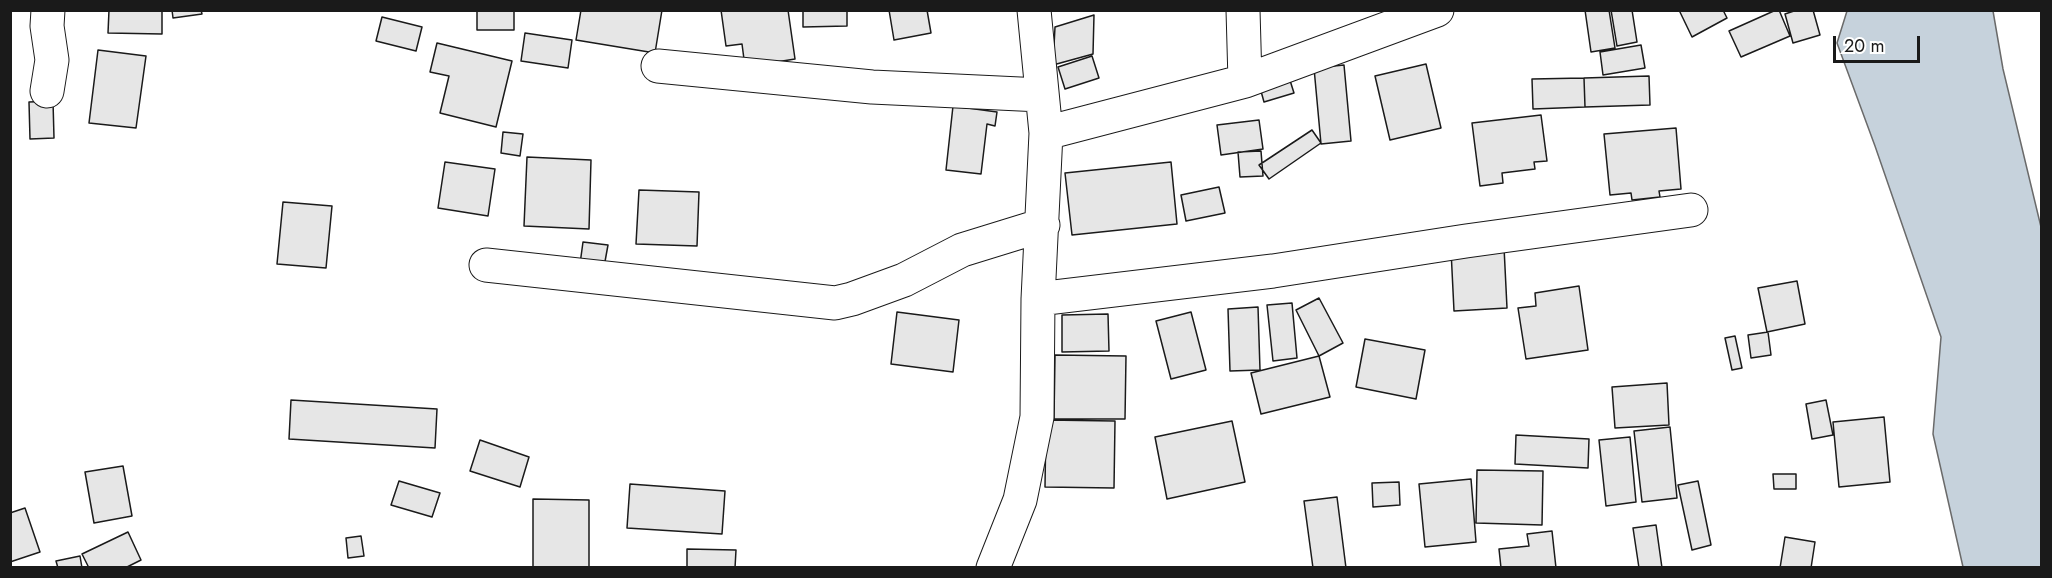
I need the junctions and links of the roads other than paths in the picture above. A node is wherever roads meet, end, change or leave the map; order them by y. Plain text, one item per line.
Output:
1 (48, 10) edge
2 (1034, 10) edge
3 (1243, 10) edge
4 (1437, 10) edge
5 (658, 66) dead end
6 (1245, 81) junction
7 (47, 91) dead end
8 (1041, 95) junction
9 (1046, 133) junction
10 (1691, 210) dead end
11 (1043, 225) junction
12 (486, 265) dead end
13 (1038, 299) junction
14 (993, 567) edge

1 - 7 street
2 - 8 street
3 - 6 street
4 - 6 street
5 - 8 street
6 - 9 street
8 - 9 street
9 - 11 street
10 - 13 street
11 - 12 street
11 - 13 street
13 - 14 street

